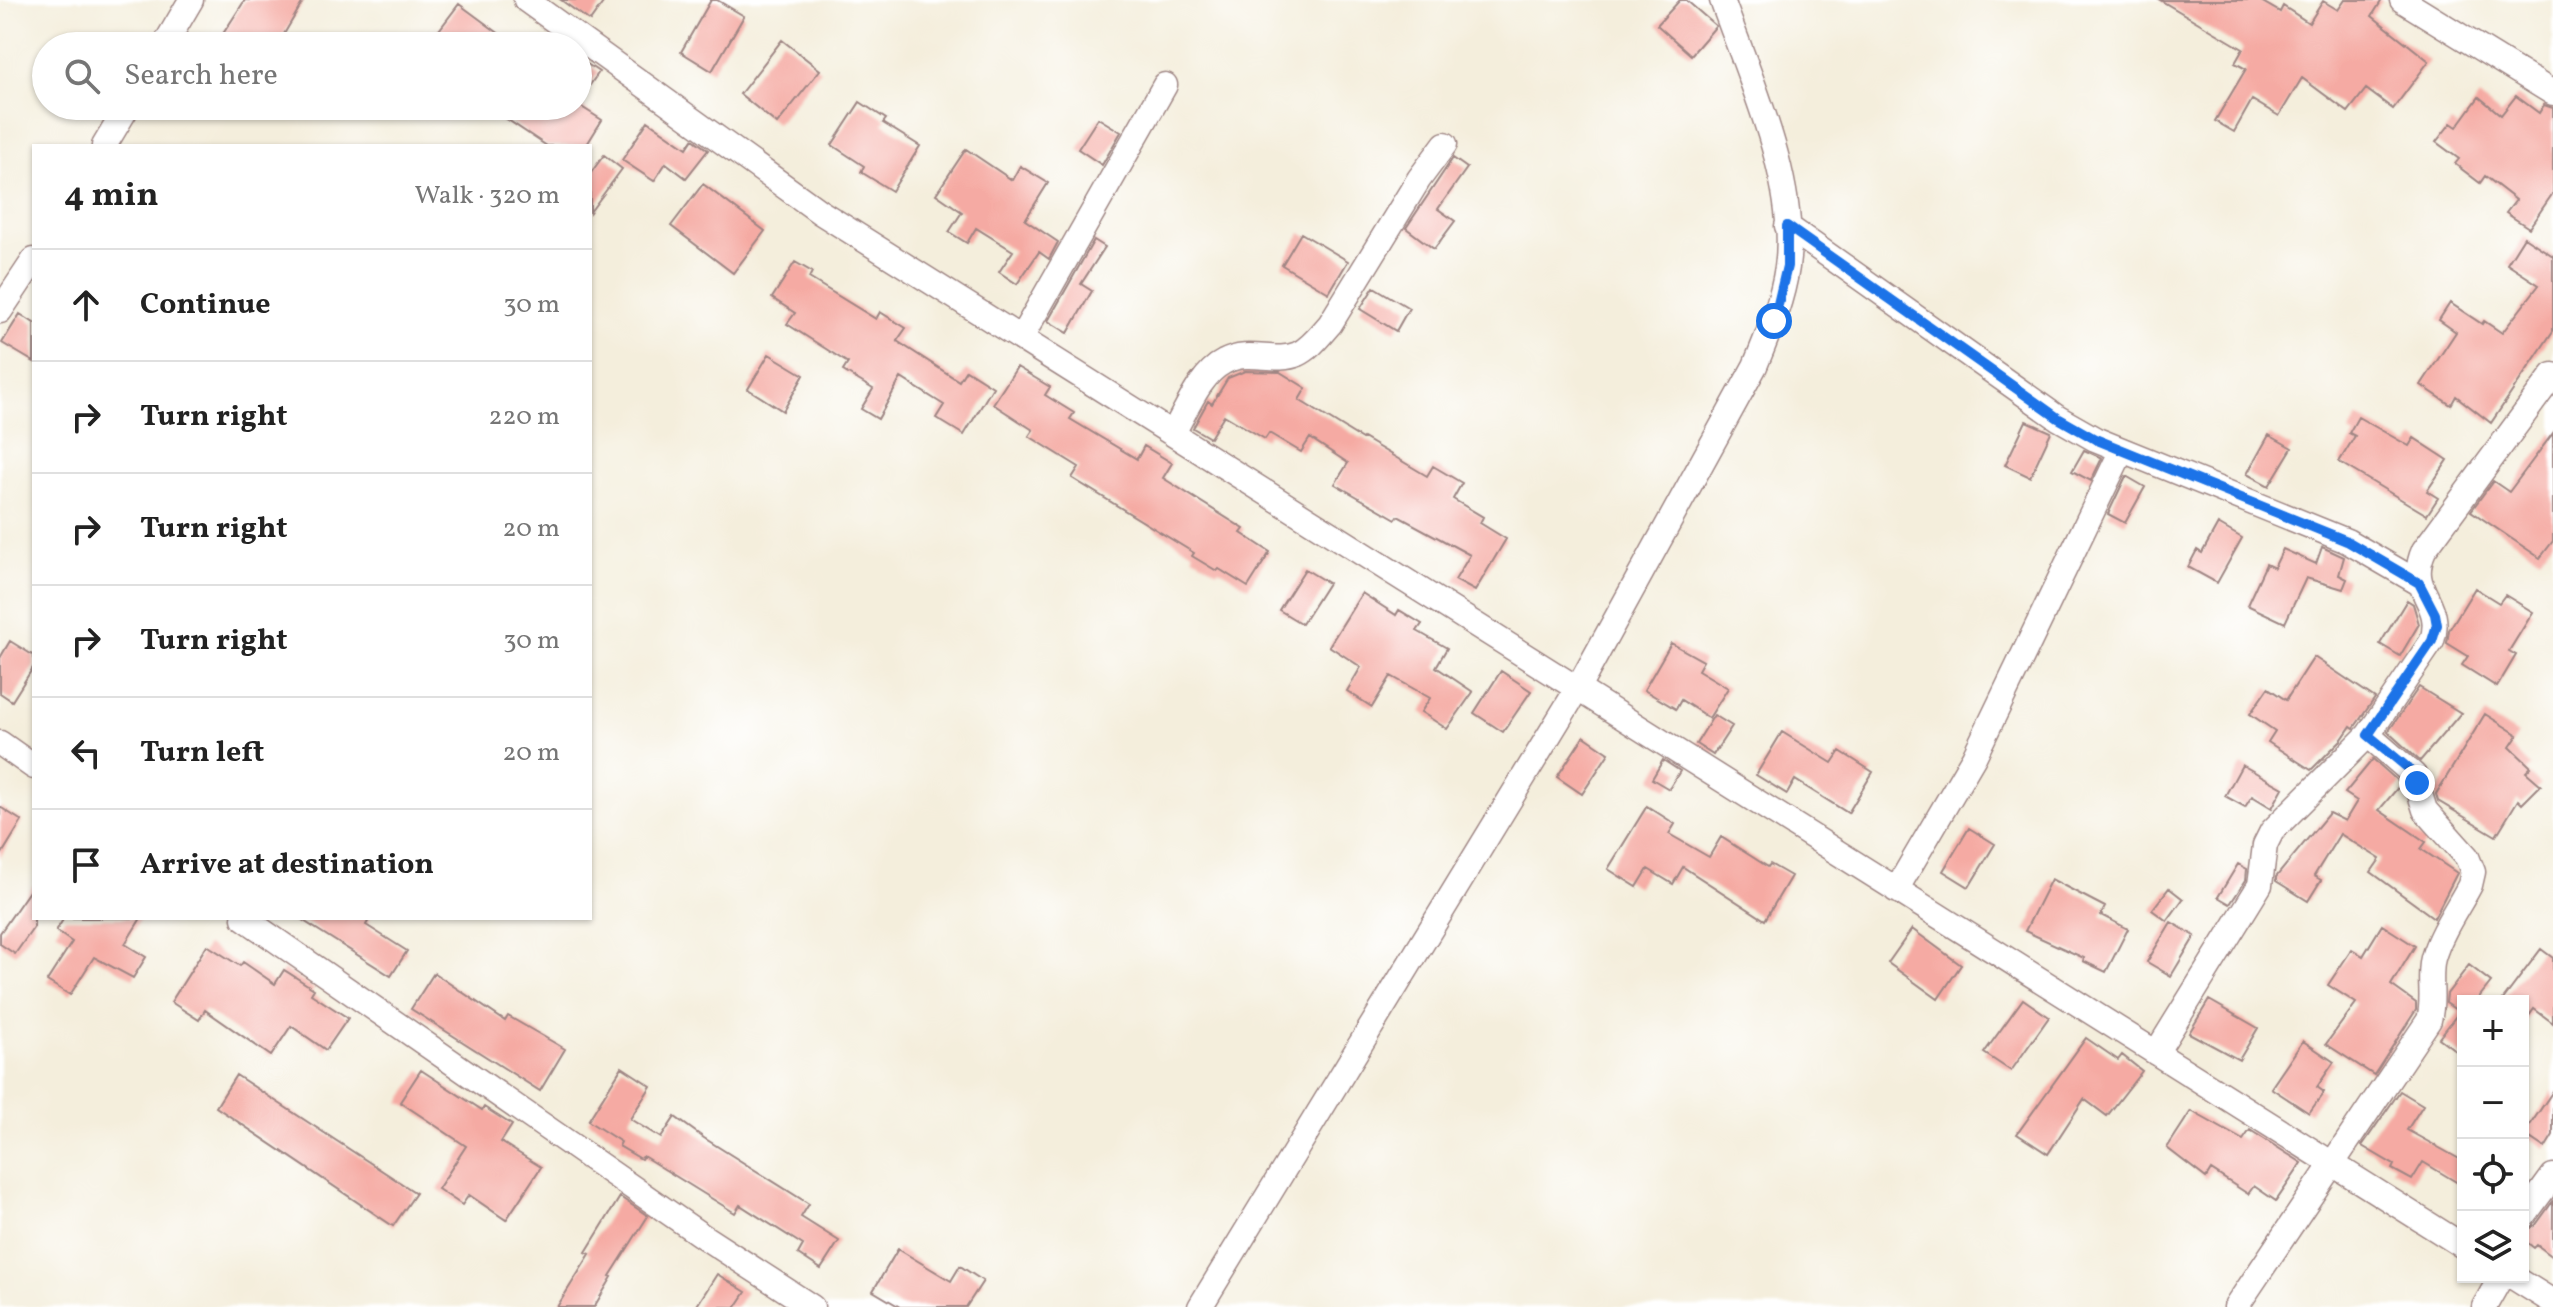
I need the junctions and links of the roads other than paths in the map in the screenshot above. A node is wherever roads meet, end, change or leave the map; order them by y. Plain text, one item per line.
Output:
1 (191, 0) edge
2 (526, 0) edge
3 (1722, 0) edge
4 (2402, 0) edge
5 (172, 32) edge
6 (570, 32) edge
7 (592, 48) edge
8 (1165, 85) dead end
9 (2553, 93) edge
10 (120, 120) edge
11 (105, 144) edge
12 (1445, 144) dead end
13 (1787, 226) junction
14 (32, 263) edge
15 (0, 311) edge
16 (1021, 338) junction
17 (2553, 375) edge
18 (1173, 433) junction
19 (2122, 450) junction
20 (2419, 583) junction
21 (1578, 688) junction
22 (2368, 735) junction
23 (0, 743) edge
24 (32, 766) edge
25 (1896, 890) junction
26 (247, 920) edge
27 (2156, 1053) junction
28 (2331, 1165) junction
29 (2553, 1176) edge
30 (2527, 1211) edge
31 (2457, 1242) edge
32 (2498, 1283) edge
33 (2523, 1283) edge
34 (2553, 1302) edge
35 (812, 1307) edge
36 (1200, 1307) edge
37 (2236, 1307) edge
38 (2484, 1307) edge

1 - 5 street
2 - 6 street
3 - 13 street
4 - 9 street
7 - 16 street
8 - 16 street
10 - 11 street
12 - 18 street
13 - 19 street
13 - 21 street
14 - 15 street
16 - 18 street
17 - 20 street
18 - 21 street
19 - 20 street
19 - 25 street
20 - 22 street
21 - 25 street
21 - 36 street
22 - 27 street
22 - 28 street
23 - 24 street
25 - 27 street
26 - 35 street
27 - 28 street
28 - 31 street
28 - 37 street
29 - 30 street
32 - 38 street
33 - 34 street

